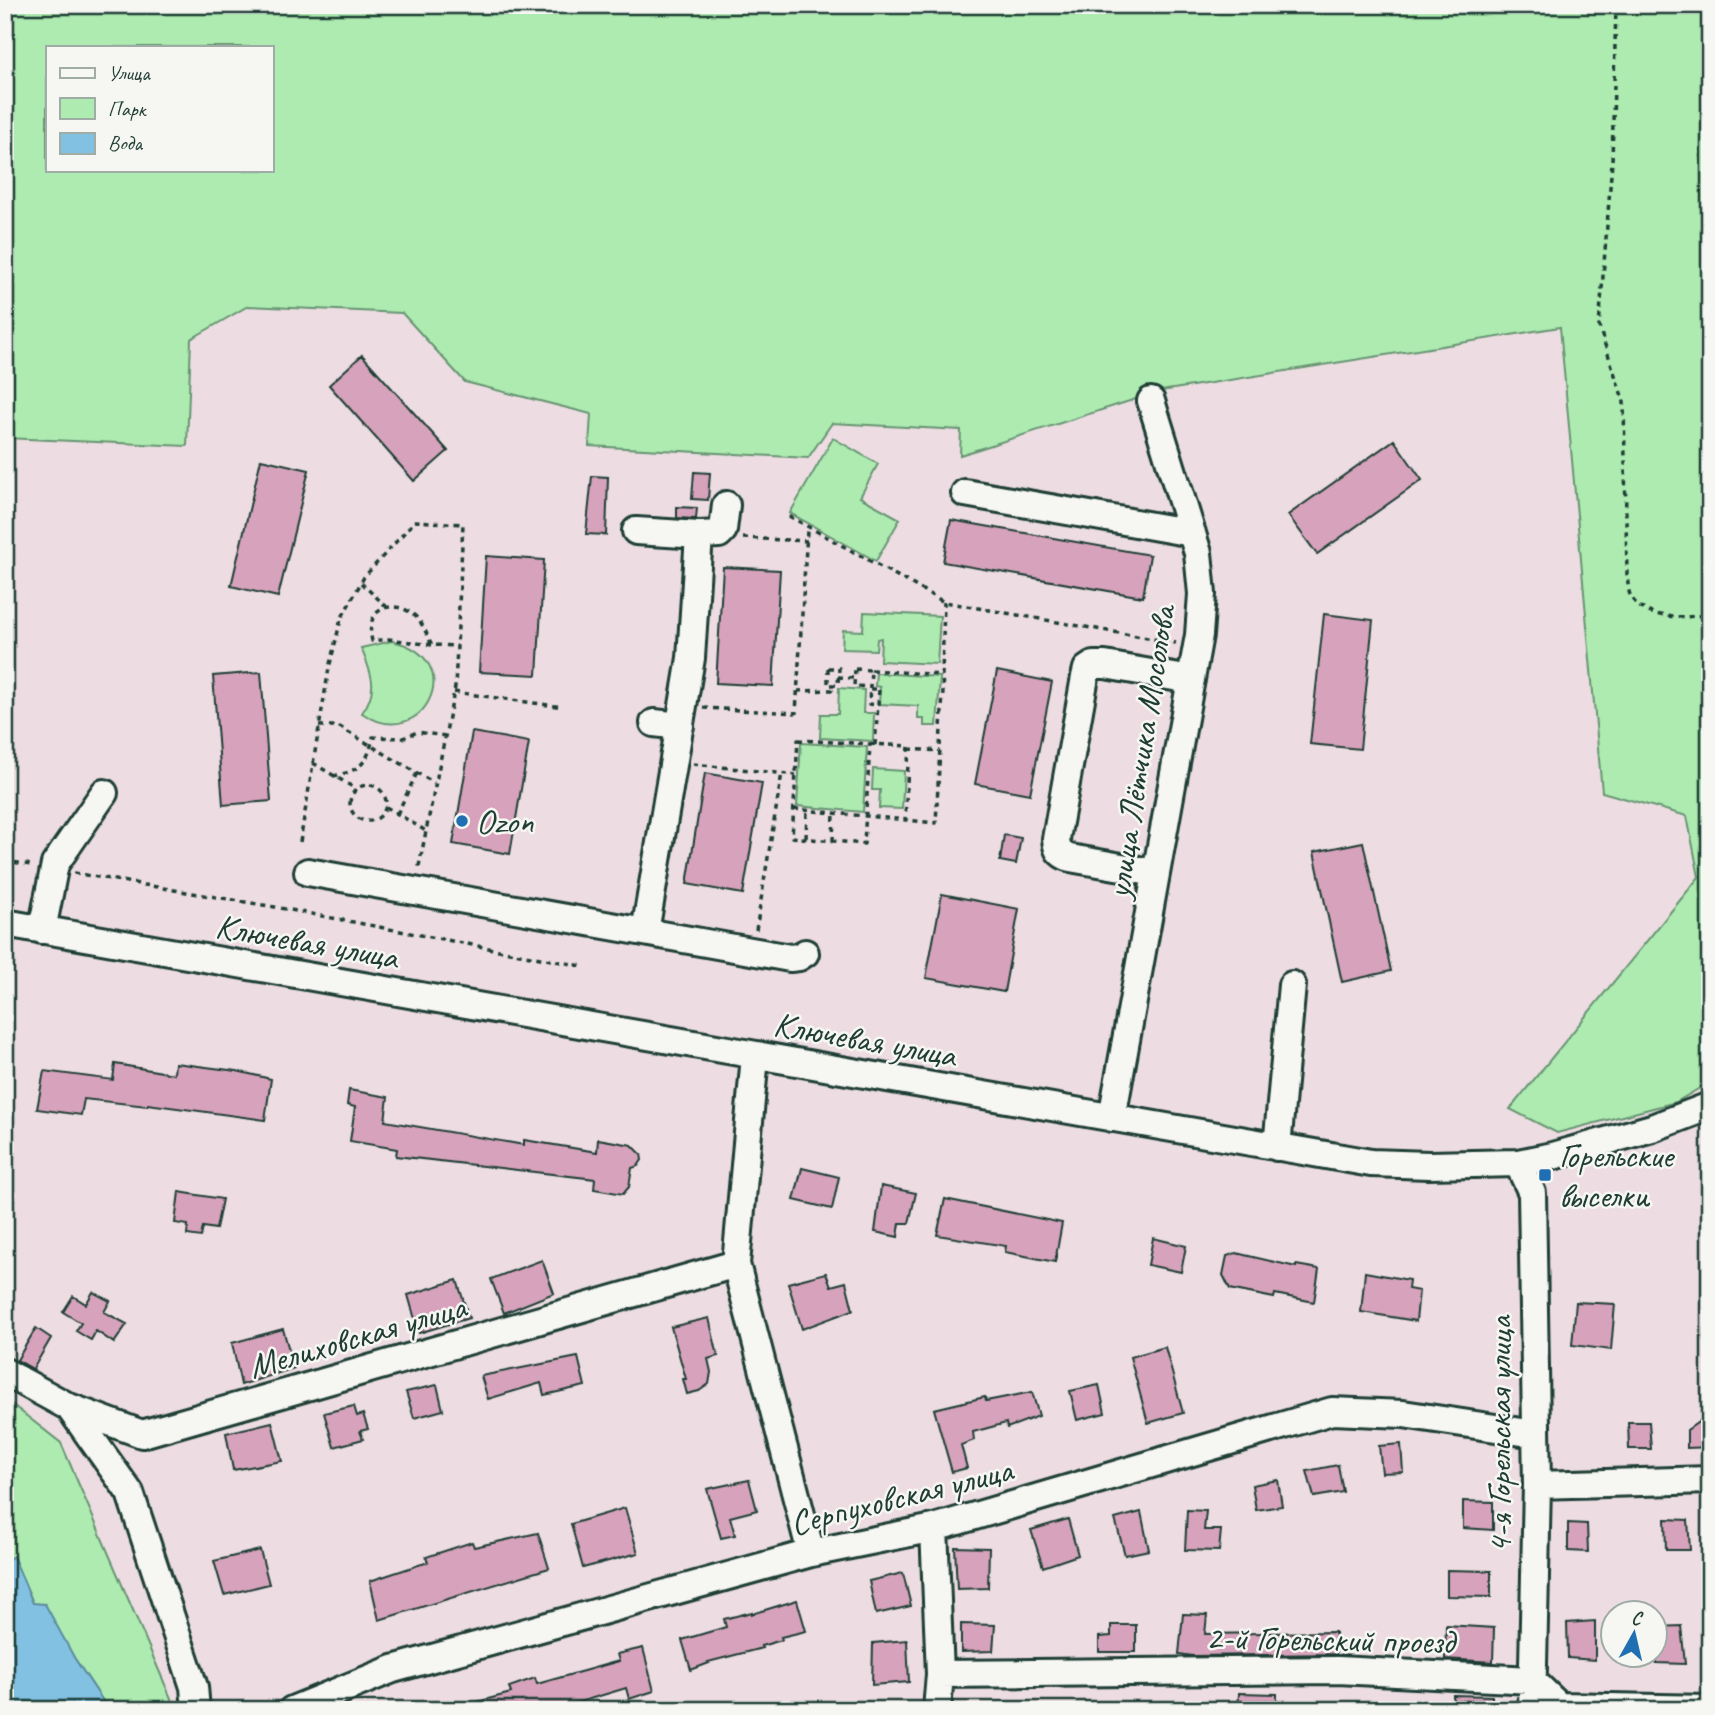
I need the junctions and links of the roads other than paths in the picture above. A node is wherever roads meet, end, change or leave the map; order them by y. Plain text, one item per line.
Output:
1 (1151, 401) dead end
2 (965, 493) dead end
3 (636, 531) dead end
4 (1192, 533) junction
5 (1191, 680) junction
6 (682, 716) junction
7 (654, 723) dead end
8 (104, 793) dead end
9 (308, 872) dead end
10 (1156, 873) junction
11 (5, 923) edge
12 (42, 930) junction
13 (645, 932) junction
14 (805, 953) dead end
15 (1292, 985) dead end
16 (755, 1056) junction
17 (1710, 1105) edge
18 (1112, 1118) junction
19 (1277, 1147) junction
20 (1518, 1163) junction
21 (736, 1264) junction
22 (5, 1372) edge
23 (69, 1407) junction
24 (1535, 1434) junction
25 (1710, 1480) edge
26 (1537, 1485) junction
27 (934, 1528) junction
28 (811, 1553) junction
29 (940, 1674) junction
30 (1532, 1680) junction
31 (1710, 1709) edge
32 (196, 1710) edge
33 (292, 1710) edge
34 (937, 1710) edge
35 (1532, 1710) edge

1 - 4 street, улица Лётчика Мосолова
2 - 4 street
3 - 6 street
4 - 5 street, улица Лётчика Мосолова
5 - 10 street, улица Лётчика Мосолова
5 - 10 street
6 - 7 street
6 - 13 street
8 - 12 street
9 - 13 street
10 - 18 street, улица Лётчика Мосолова
11 - 12 street, Ключевая улица
12 - 16 street, Ключевая улица
13 - 14 street
15 - 19 street
16 - 18 street, Ключевая улица
16 - 21 street
17 - 20 street, Ключевая улица
18 - 19 street, Ключевая улица
19 - 20 street, Ключевая улица
20 - 24 street, 4-я Горельская улица
21 - 23 street, Мелиховская улица
21 - 28 street
22 - 23 street, Мелиховская улица
23 - 32 street
24 - 26 street, 4-я Горельская улица
24 - 27 street, Серпуховская улица
25 - 26 street
26 - 30 street, 4-я Горельская улица
27 - 28 street, Серпуховская улица
27 - 29 street
28 - 33 street, Серпуховская улица
29 - 30 street, 2-й Горельский проезд
29 - 34 street
30 - 31 street
30 - 35 street, 4-я Горельская улица

